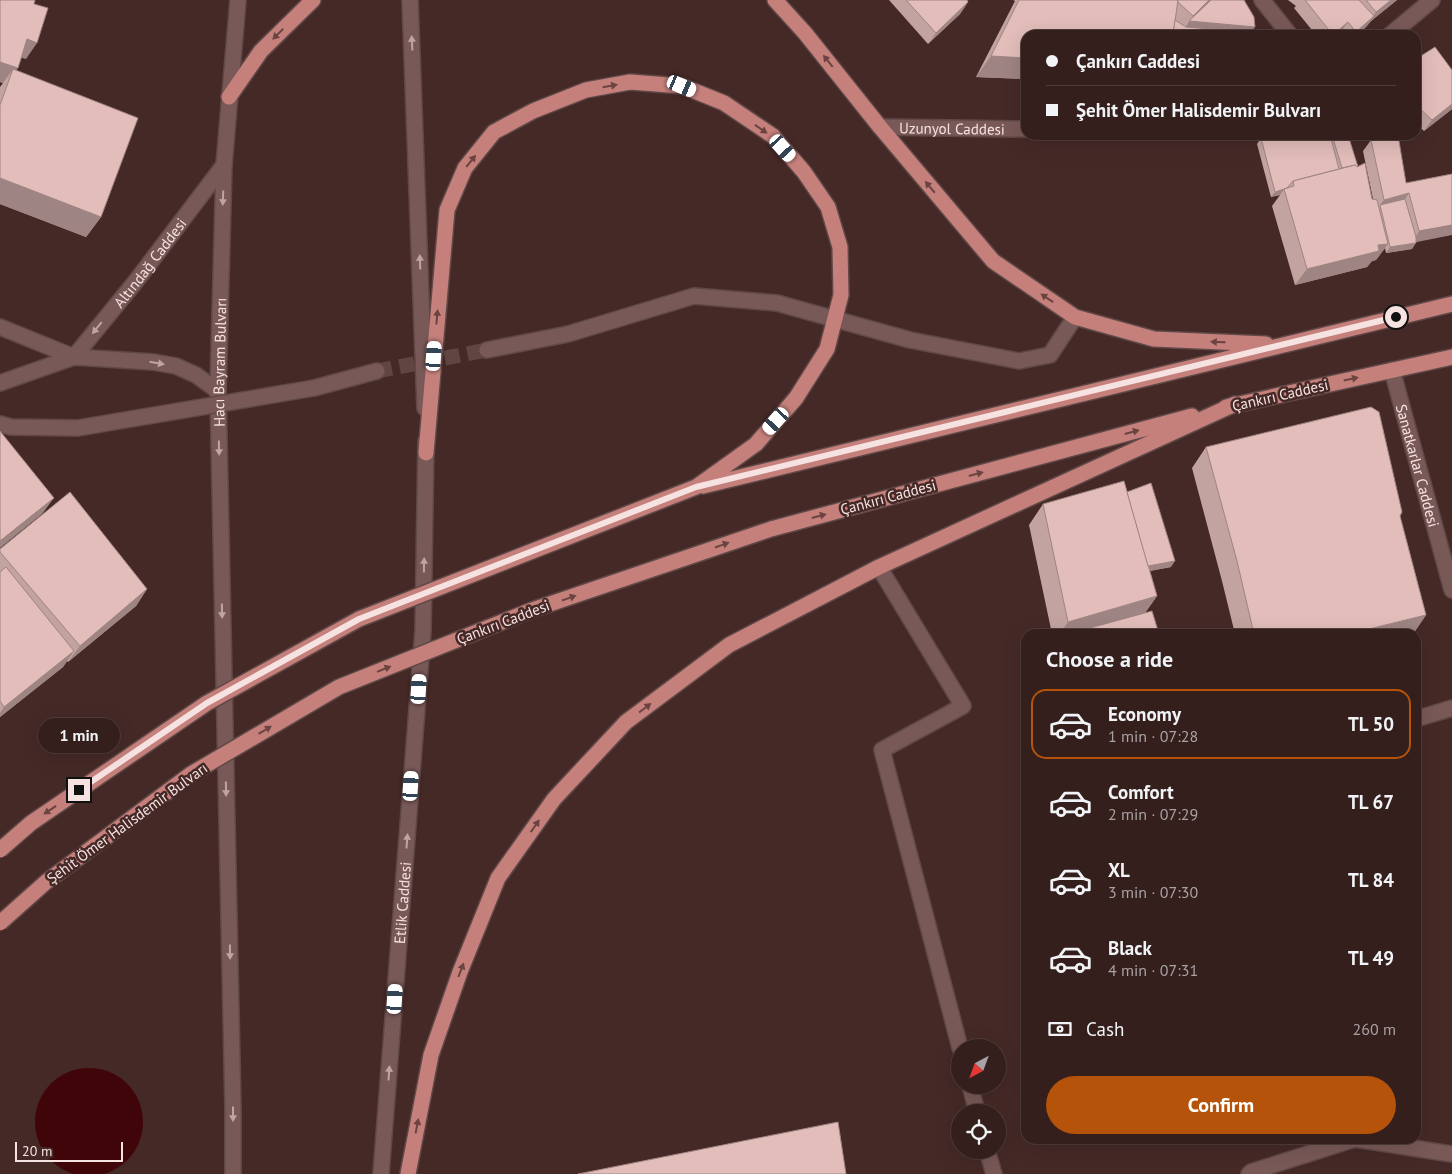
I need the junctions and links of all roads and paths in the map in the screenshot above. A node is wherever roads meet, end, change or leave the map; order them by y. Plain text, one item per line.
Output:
1 (238, 0) edge
2 (313, 0) edge
3 (410, 0) edge
4 (764, 0) edge
5 (775, 0) edge
6 (1262, 0) edge
7 (1432, 0) edge
8 (1286, 30) edge
9 (1396, 30) edge
10 (805, 33) junction
11 (228, 97) junction
12 (880, 127) junction
13 (1021, 129) edge
14 (224, 165) junction
15 (1452, 304) edge
16 (1075, 317) junction
17 (835, 319) junction
18 (0, 326) edge
19 (1284, 344) junction
20 (487, 350) tunnel mouth
21 (74, 357) junction
22 (1452, 357) edge
23 (1392, 370) junction
24 (377, 371) tunnel mouth
25 (0, 383) edge
26 (218, 391) junction
27 (1235, 404) junction
28 (0, 424) edge
29 (426, 453) junction
30 (696, 487) junction
31 (879, 567) junction
32 (1452, 590) edge
33 (339, 687) joint
34 (1452, 708) edge
35 (1421, 717) edge
36 (0, 850) edge
37 (0, 923) edge
38 (958, 1039) edge
39 (1339, 1144) edge
40 (1401, 1144) edge
41 (1452, 1154) edge
42 (989, 1159) edge
43 (233, 1174) edge
44 (381, 1174) edge
45 (408, 1174) edge
46 (994, 1174) edge
47 (1249, 1174) edge

1 - 11 main road, Hacı Bayram Bulvarı
2 -> 11 main road
29 -> 3 main road
4 - 10 main road
5 - 10 main road
6 - 8 main road
7 - 9 main road
12 -> 10 main road
11 - 14 main road, Hacı Bayram Bulvarı
12 - 13 main road, Uzunyol Caddesi
16 -> 12 main road
14 -> 21 main road, Altındağ Caddesi
14 -> 26 main road, Hacı Bayram Bulvarı
15 - 19 main road
16 - 17 main road
19 -> 16 main road
17 - 20 main road
29 -> 17 main road
17 - 30 main road
18 - 21 main road
19 - 30 main road
21 - 25 main road
21 -> 26 main road
22 - 23 main road, Çankırı Caddesi
27 -> 23 main road, Çankırı Caddesi
23 - 32 main road, Sanatkarlar Caddesi
24 - 28 main road, bridge
26 -> 43 main road, Hacı Bayram Bulvarı
27 - 31 main road
33 -> 27 main road, Çankırı Caddesi, bridge
44 -> 29 main road, Etlik Caddesi
30 -> 36 main road, bridge
31 - 38 main road
45 -> 31 main road
37 -> 33 main road, Şehit Ömer Halisdemir Bulvarı, bridge
34 - 35 main road
39 - 47 main road
40 - 41 main road
42 - 46 main road

